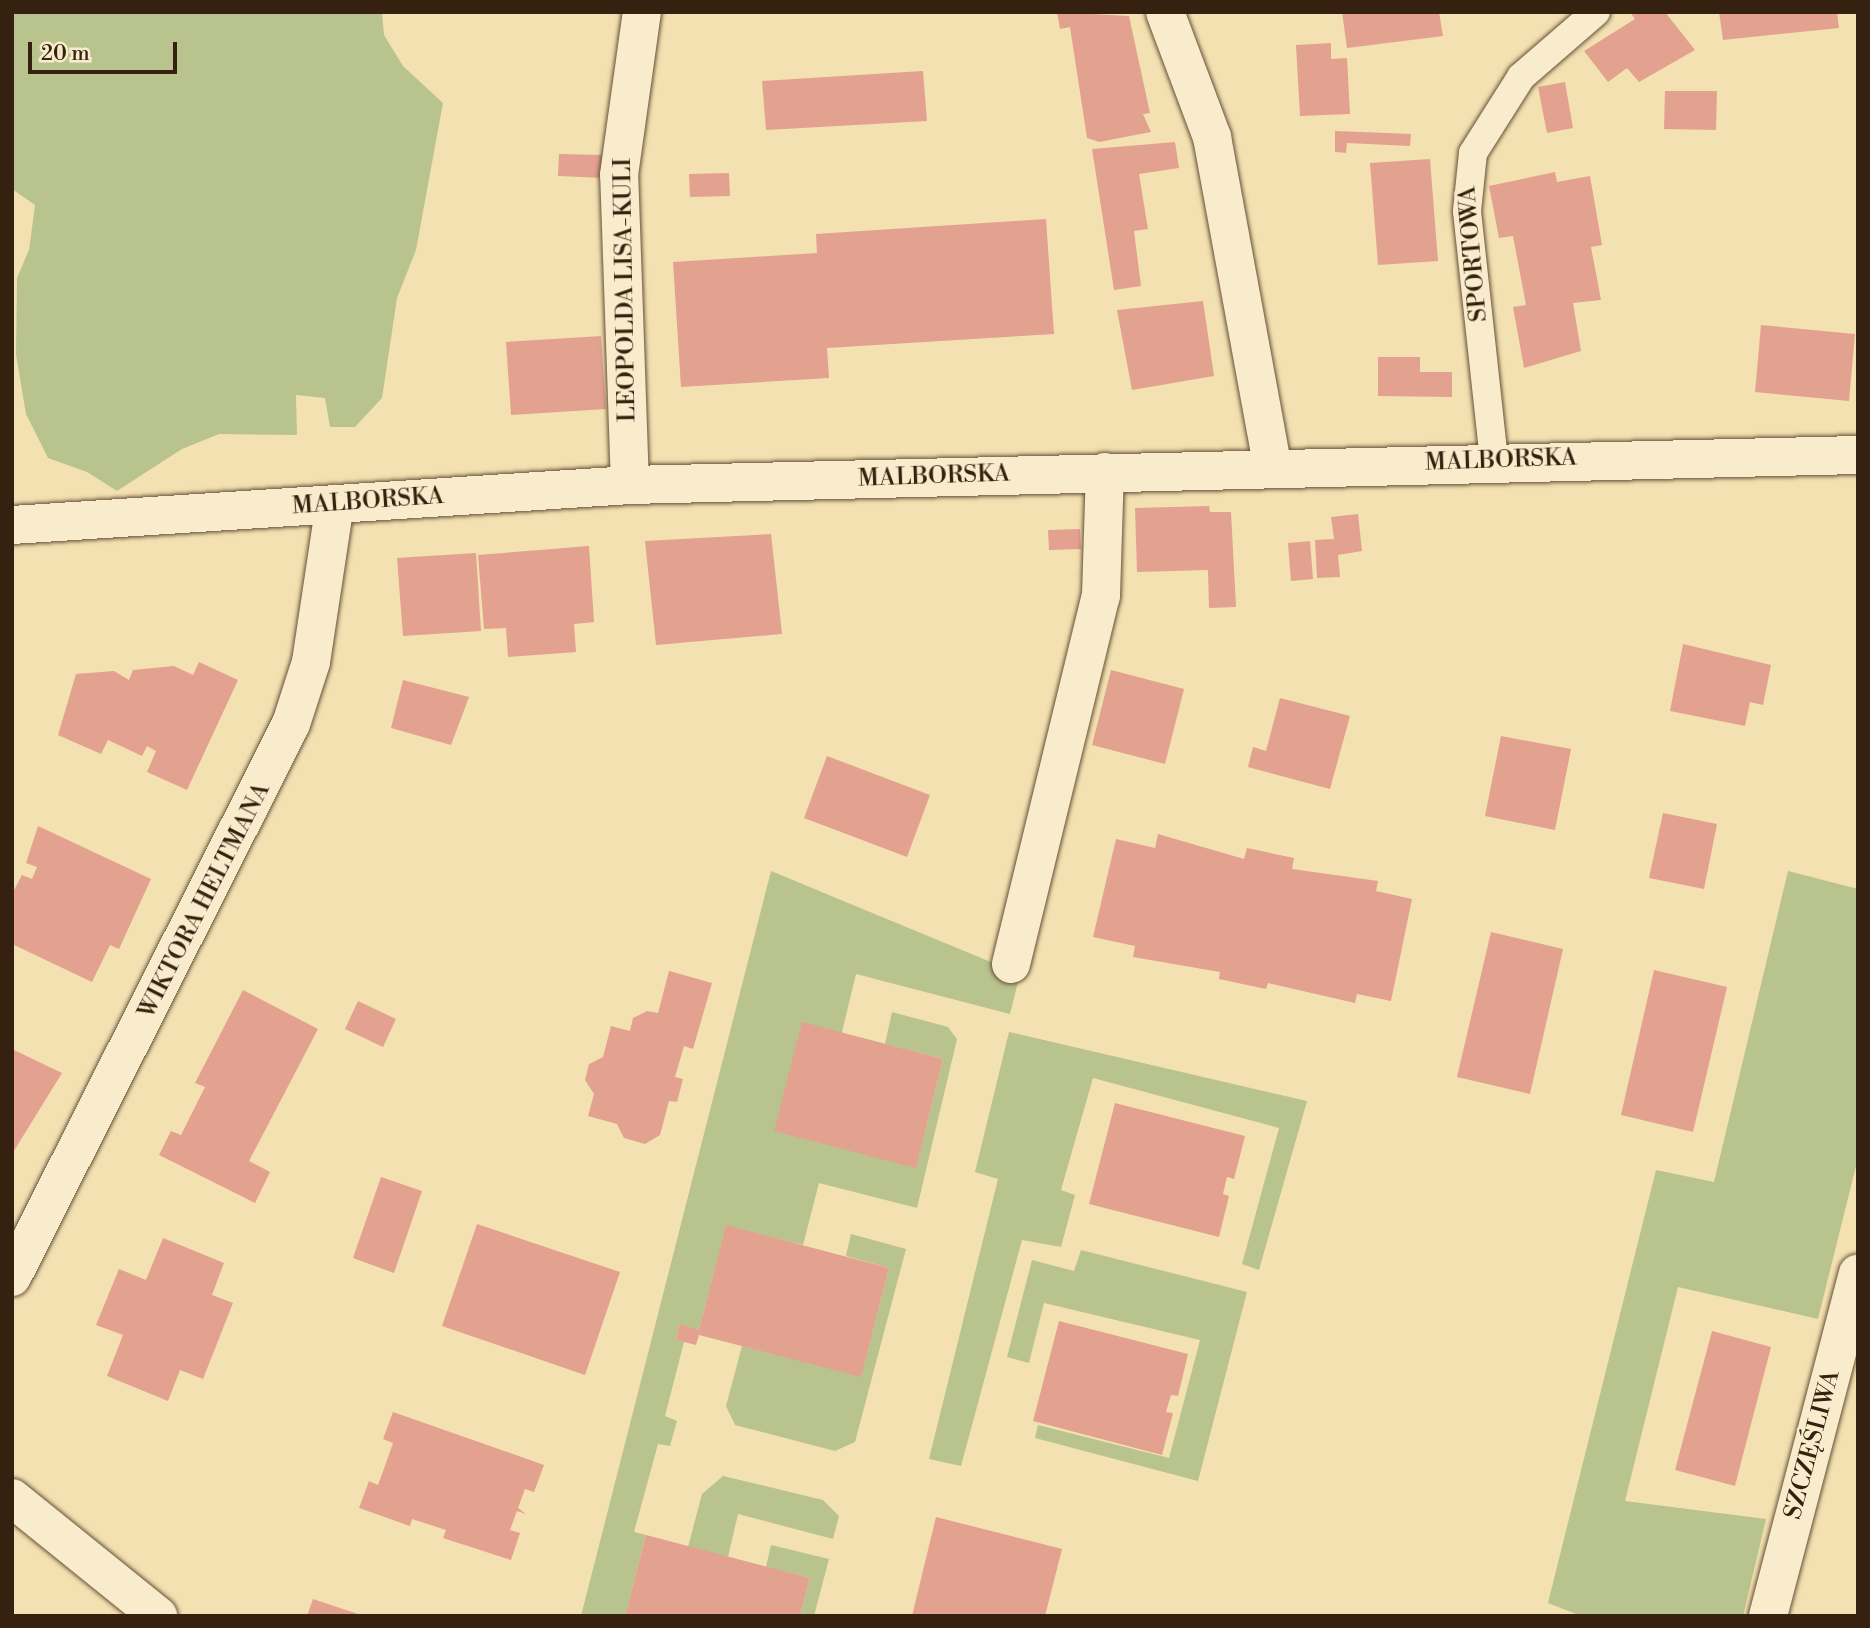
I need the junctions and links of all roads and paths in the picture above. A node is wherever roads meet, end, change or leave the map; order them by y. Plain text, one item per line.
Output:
1 (642, 12) edge
2 (1165, 12) edge
3 (1596, 12) edge
4 (1858, 455) edge
5 (1494, 460) junction
6 (1273, 468) junction
7 (1105, 472) junction
8 (630, 485) junction
9 (335, 504) junction
10 (12, 525) edge
11 (1011, 964) dead end
12 (1858, 1274) edge
13 (12, 1277) edge
14 (12, 1498) edge
15 (158, 1616) edge
16 (1769, 1616) edge

1 - 8 street, LEOPOLDA LISA-KULI
2 - 6 street
3 - 5 lane, SPORTOWA
4 - 5 street, MALBORSKA
5 - 6 street, MALBORSKA
6 - 7 street, MALBORSKA
7 - 8 street, MALBORSKA
7 - 11 street
8 - 9 street, MALBORSKA
9 - 10 street, MALBORSKA
9 - 13 street, WIKTORA HELTMANA
12 - 16 street, SZCZĘŚLIWA
14 - 15 street

